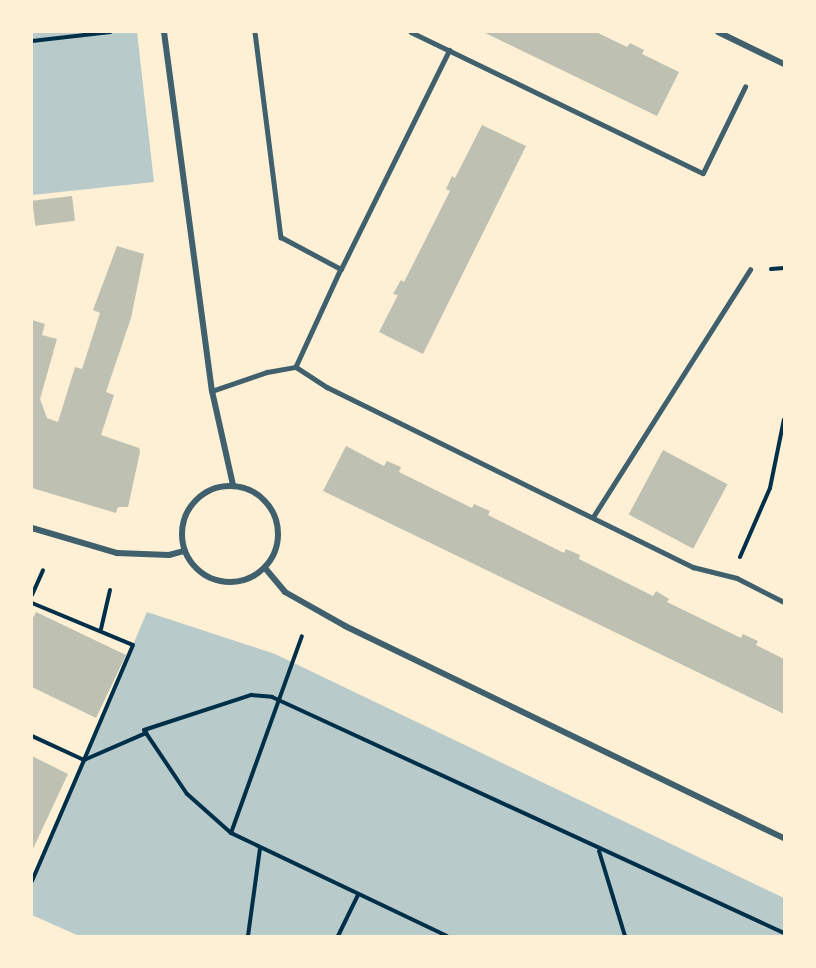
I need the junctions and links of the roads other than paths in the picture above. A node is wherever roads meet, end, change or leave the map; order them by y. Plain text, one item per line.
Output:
1 (164, 32) edge
2 (255, 32) edge
3 (411, 32) edge
4 (718, 32) edge
5 (449, 50) junction
6 (784, 64) edge
7 (745, 87) dead end
8 (341, 269) junction
9 (750, 270) dead end
10 (296, 367) junction
11 (212, 391) junction
12 (233, 485) junction
13 (592, 517) junction
14 (32, 528) edge
15 (184, 550) junction
16 (265, 568) junction
17 (784, 602) edge
18 (784, 838) edge

1 - 11 street
2 - 8 lane
3 - 5 lane
4 - 6 street
5 - 7 lane
5 - 8 lane
8 - 10 lane
9 - 13 lane
10 - 11 lane
10 - 13 lane
11 - 12 street
12 - 15 street
12 - 16 street
13 - 17 lane
14 - 15 street
15 - 16 street
16 - 18 street

